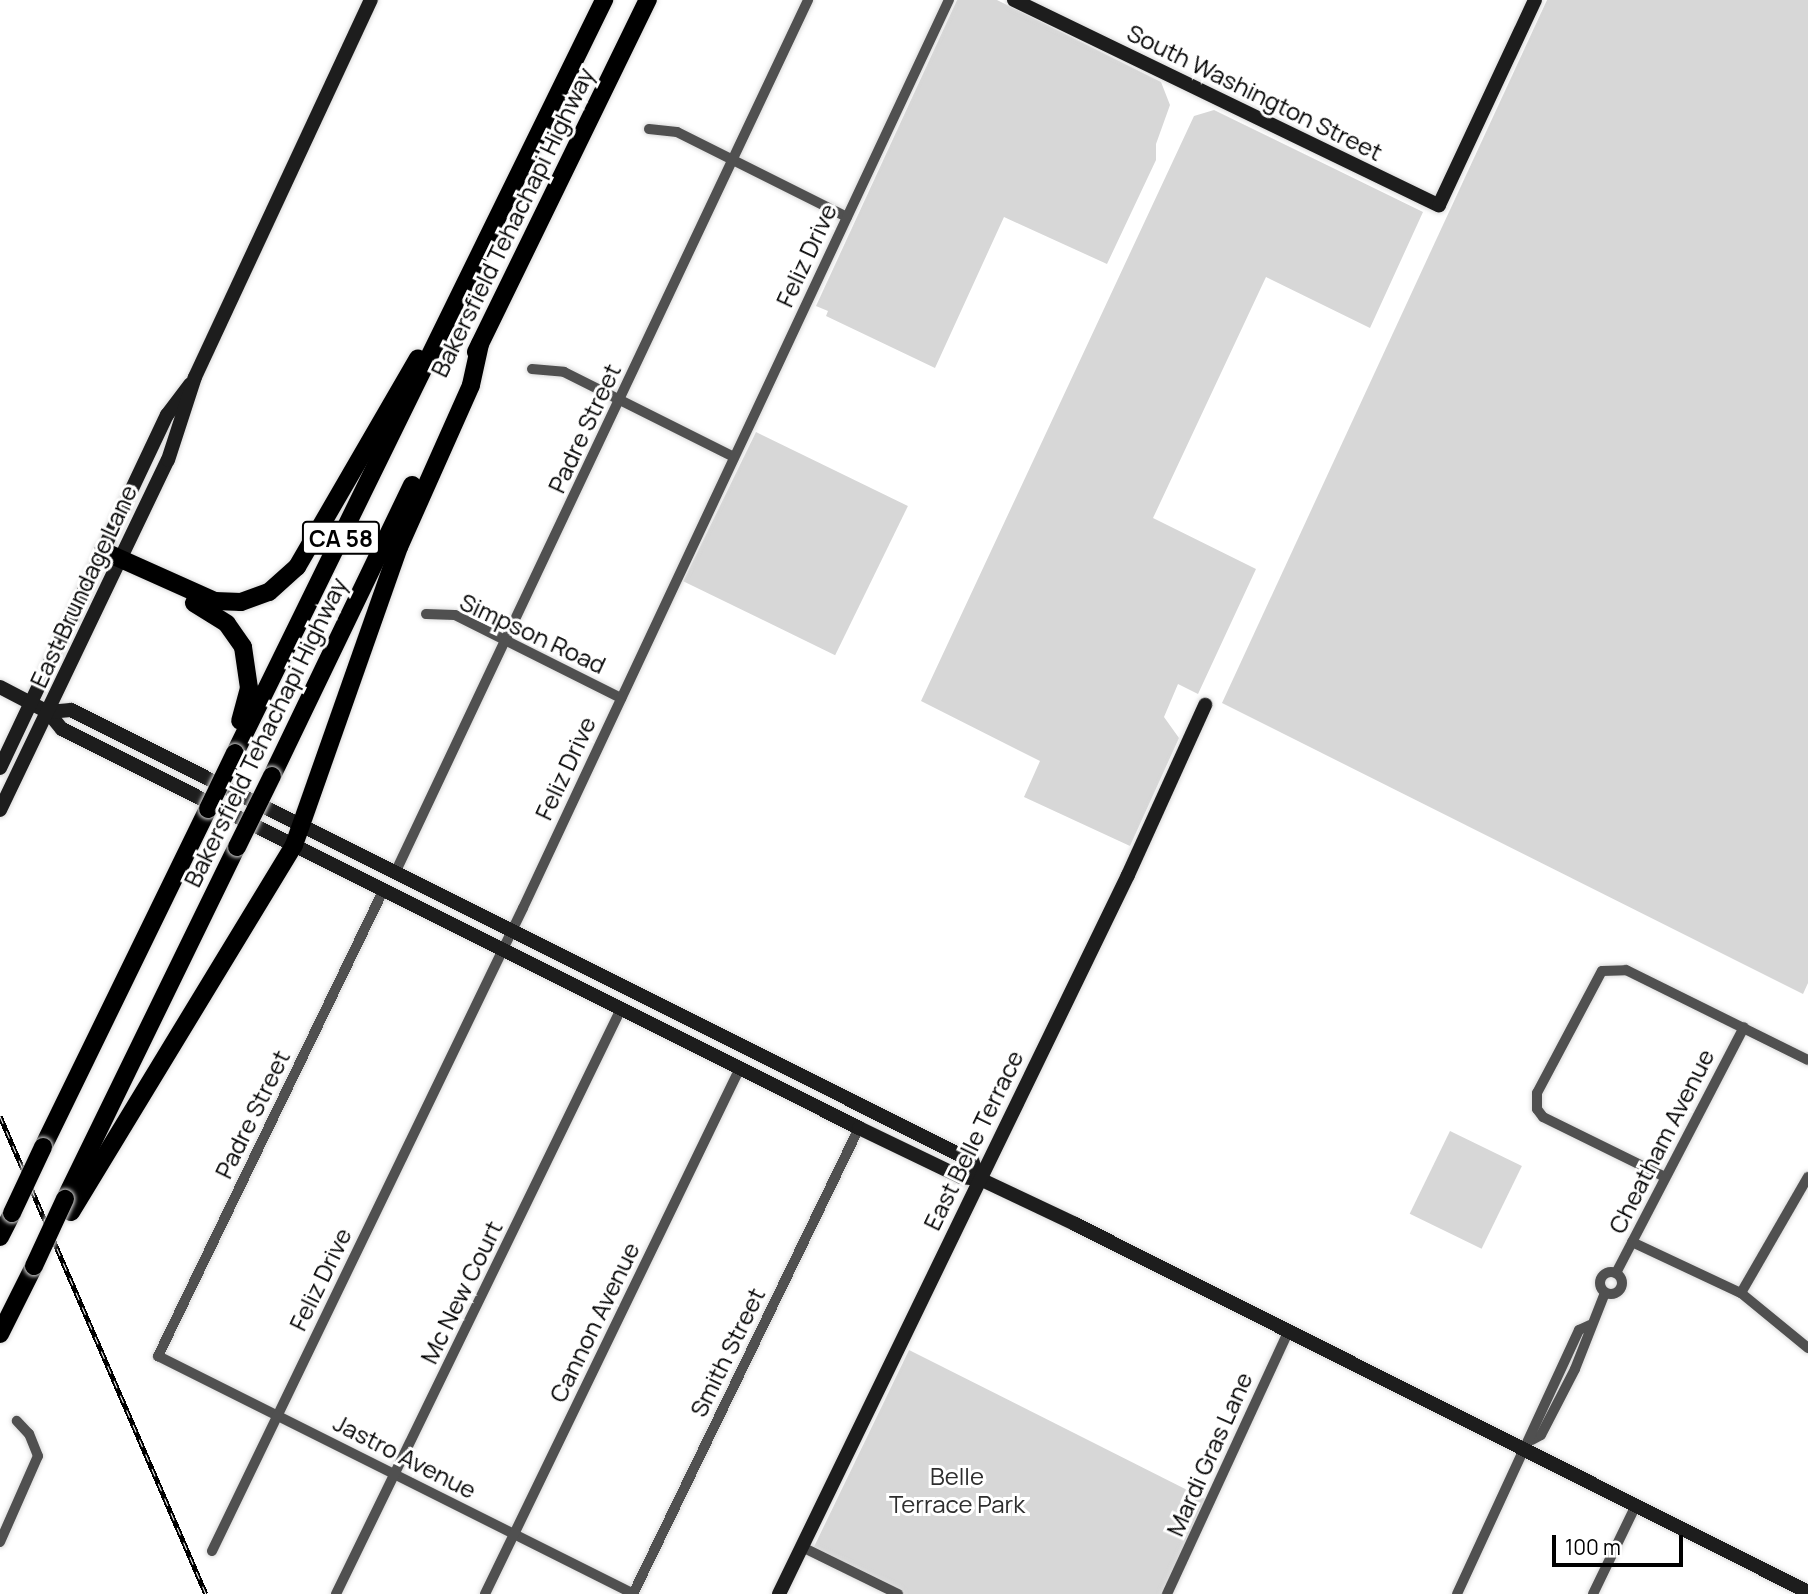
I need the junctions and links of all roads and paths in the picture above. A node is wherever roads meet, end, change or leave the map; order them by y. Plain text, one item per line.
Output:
1 (371, 0) edge
2 (604, 0) edge
3 (648, 0) edge
4 (808, 0) edge
5 (949, 0) edge
6 (1014, 0) edge
7 (1535, 0) edge
8 (649, 130) dead end
9 (733, 160) junction
10 (847, 217) junction
11 (447, 323) junction
12 (480, 344) junction
13 (532, 369) dead end
14 (195, 377) junction
15 (620, 400) junction
16 (734, 457) junction
17 (101, 556) junction
18 (118, 564) junction
19 (426, 614) dead end
20 (507, 641) junction
21 (0, 687) edge
22 (621, 698) junction
23 (32, 703) junction
24 (1205, 705) dead end
25 (48, 712) junction
26 (232, 752) junction
27 (0, 768) edge
28 (0, 810) edge
29 (302, 827) junction
30 (294, 845) junction
31 (396, 873) junction
32 (384, 889) junction
33 (511, 931) junction
34 (503, 949) junction
35 (621, 1009) junction
36 (1744, 1027) junction
37 (696, 1046) junction
38 (1808, 1060) edge
39 (740, 1068) junction
40 (785, 1069) junction
41 (859, 1128) junction
42 (1665, 1177) junction
43 (1808, 1177) edge
44 (979, 1179) junction
45 (68, 1206) junction
46 (0, 1237) edge
47 (1632, 1242) junction
48 (1616, 1273) junction
49 (1605, 1293) junction
50 (1741, 1293) junction
51 (1289, 1331) junction
52 (0, 1334) edge
53 (1808, 1348) edge
54 (158, 1356) joint
55 (277, 1416) junction
56 (16, 1421) dead end
57 (1529, 1445) junction
58 (396, 1475) junction
59 (1636, 1505) junction
60 (514, 1534) junction
61 (0, 1542) edge
62 (802, 1547) junction
63 (212, 1551) dead end
64 (1808, 1592) edge
65 (336, 1594) edge
66 (485, 1594) edge
67 (633, 1594) edge
68 (779, 1594) edge
69 (898, 1594) edge
70 (1167, 1594) edge
71 (1457, 1594) edge
72 (1593, 1594) edge

1 - 14 street, East Brundage Lane
2 - 11 highway, Bakersfield Tehachapi Highway / CA 58
3 - 12 highway, Bakersfield Tehachapi Highway / CA 58
4 - 9 street, Padre Street
5 - 10 street, Feliz Drive
6 - 7 street, South Washington Street
8 - 9 street
9 - 10 street
9 - 15 street, Padre Street
10 - 16 street, Feliz Drive
11 - 18 highway
11 - 26 highway, Bakersfield Tehachapi Highway / CA 58
12 - 29 highway
12 - 45 highway, Bakersfield Tehachapi Highway / CA 58, bridge
13 - 15 street
14 - 17 street, East Brundage Lane
14 - 18 street, East Brundage Lane
15 - 16 street
15 - 20 street, Padre Street
16 - 22 street, Feliz Drive
17 - 18 highway
17 - 23 street, East Brundage Lane
18 - 25 street, East Brundage Lane
18 - 26 highway
19 - 20 street, Simpson Road
20 - 22 street, Simpson Road
20 - 31 street, Padre Street
21 - 23 street
22 - 33 street, Feliz Drive
23 - 25 street
23 - 27 street, East Brundage Lane
24 - 44 street, East Belle Terrace
25 - 28 street, East Brundage Lane
25 - 29 street
25 - 30 street
26 - 46 highway, Bakersfield Tehachapi Highway, bridge
29 - 30 highway
29 - 31 street
30 - 32 street
30 - 45 highway
31 - 33 street
32 - 34 street
32 - 54 street, Padre Street
33 - 34 street, Feliz Drive
33 - 40 street
34 - 35 street
34 - 55 street, Feliz Drive
35 - 37 street
35 - 58 street, Mc New Court
36 - 38 street
36 - 42 street, Cheatham Avenue
36 - 42 street
37 - 39 street
37 - 40 street
39 - 41 street
39 - 60 street, Cannon Avenue
40 - 44 street
41 - 44 street
41 - 67 street, Smith Street
42 - 47 street, Cheatham Avenue
43 - 50 street
44 - 51 street
44 - 62 street, East Belle Terrace
45 - 52 highway, bridge
47 - 48 street, Cheatham Avenue
47 - 50 street
48 - 49 street
48 - 49 street
49 - 57 street
50 - 53 street
51 - 57 street
51 - 70 street, Mardi Gras Lane
54 - 55 street, Jastro Avenue
55 - 58 street, Jastro Avenue
55 - 63 street, Feliz Drive
56 - 61 street
57 - 59 street
57 - 71 street
58 - 60 street, Jastro Avenue
58 - 65 street, Mc New Court
59 - 64 street
59 - 72 street
60 - 66 street, Cannon Avenue
60 - 67 street, Jastro Avenue
62 - 68 street, East Belle Terrace
62 - 69 street

